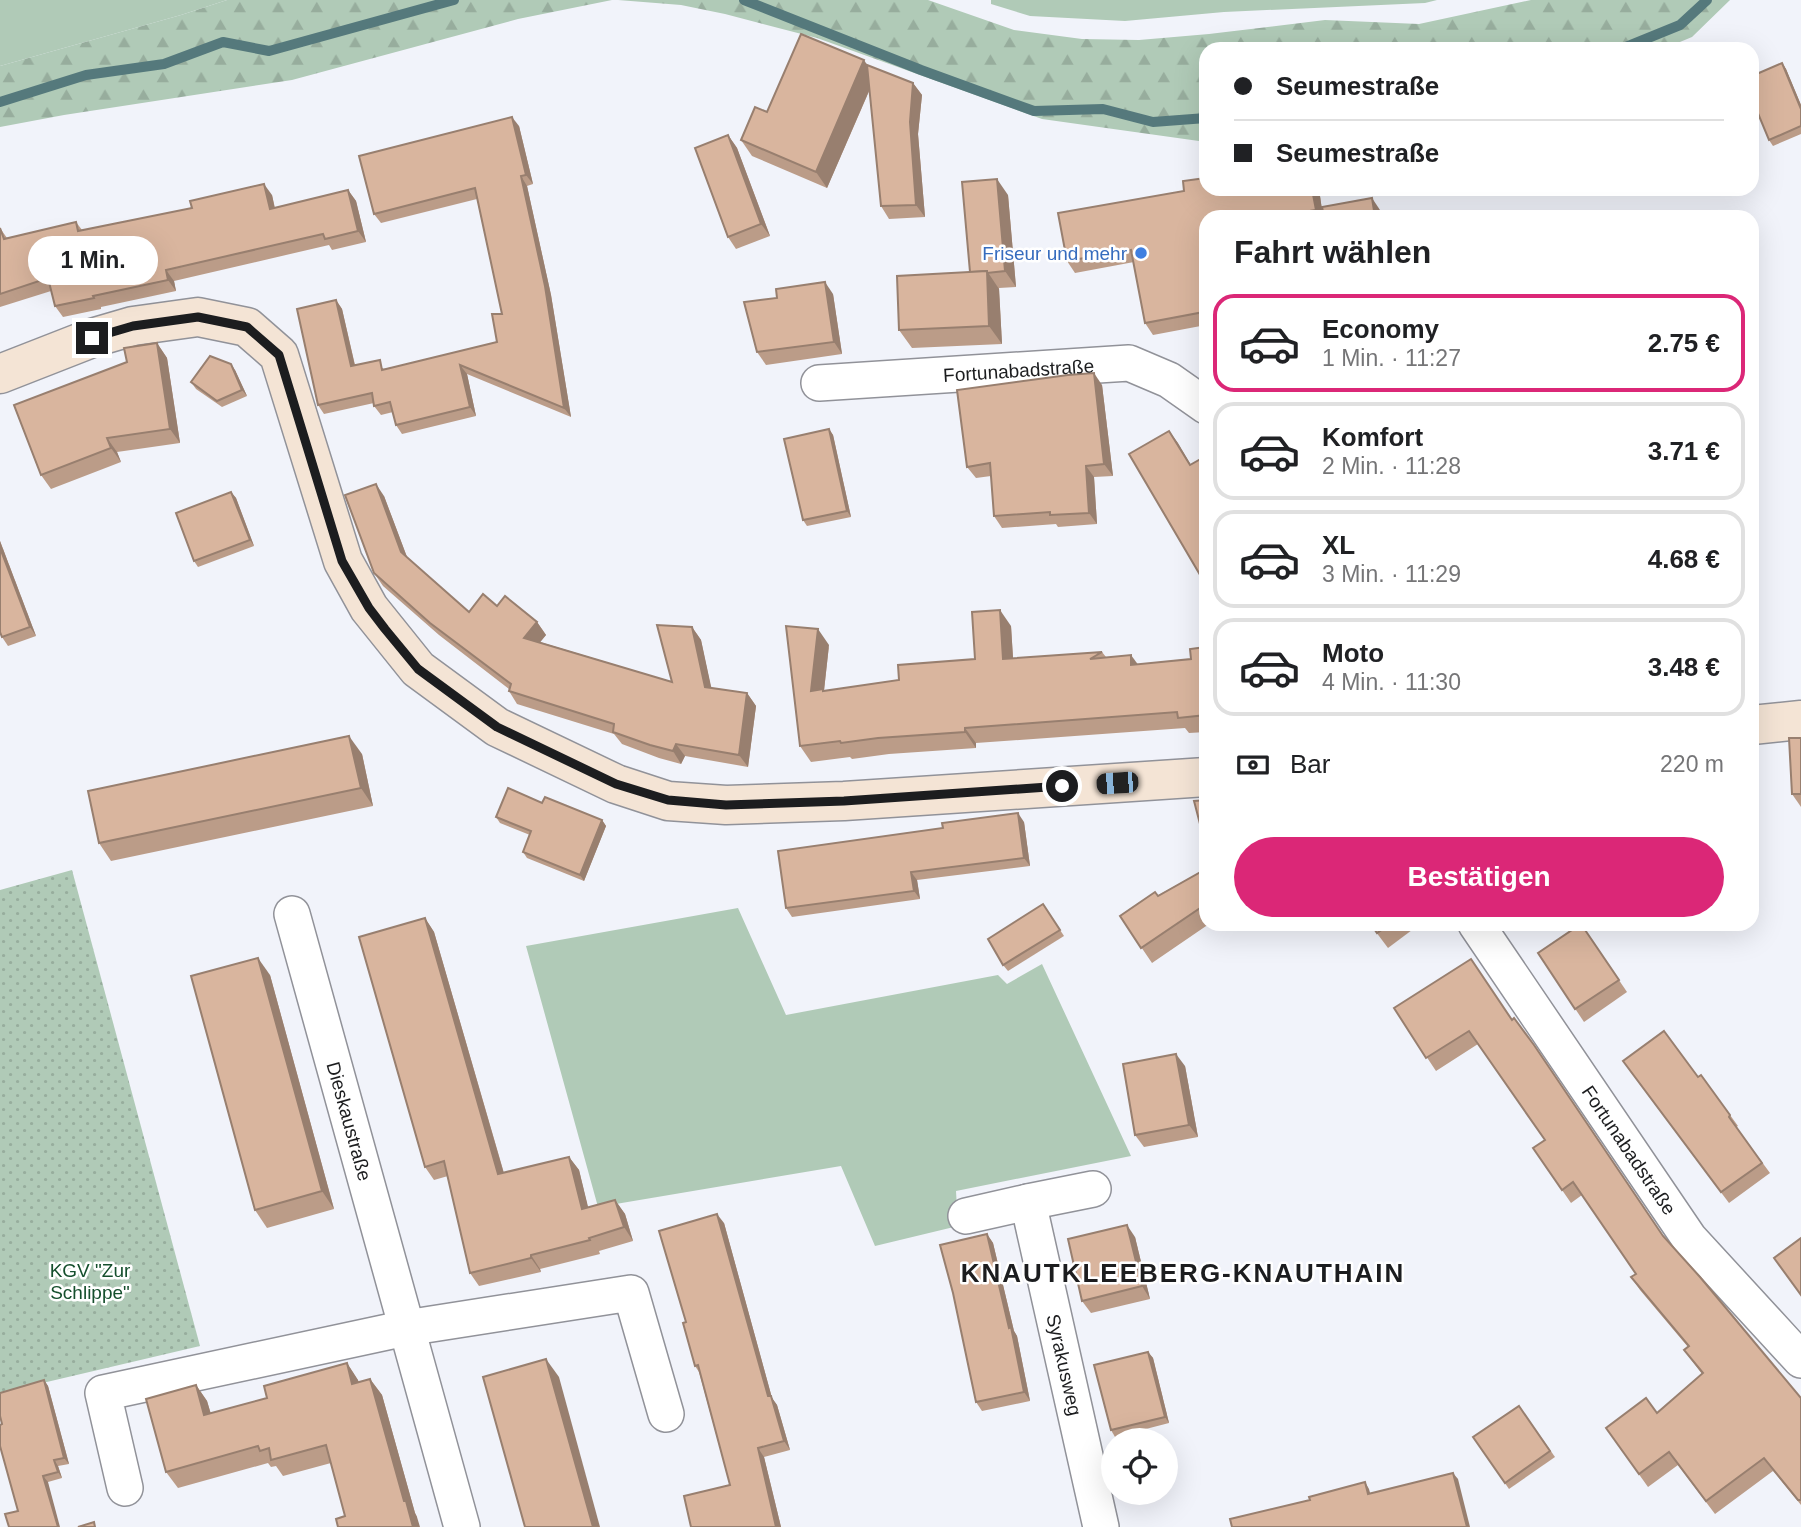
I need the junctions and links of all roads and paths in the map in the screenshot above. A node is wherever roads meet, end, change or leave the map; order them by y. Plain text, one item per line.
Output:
1 (0, 374) edge
2 (818, 383) dead end
3 (1199, 401) edge
4 (1801, 720) edge
5 (1759, 724) edge
6 (1199, 777) edge
7 (292, 914) dead end
8 (1481, 931) edge
9 (1093, 1189) dead end
10 (1028, 1202) junction
11 (966, 1216) dead end
12 (407, 1328) junction
13 (1801, 1360) edge
14 (666, 1414) dead end
15 (125, 1488) dead end
16 (462, 1527) edge
17 (1101, 1527) edge

1 - 6 street
2 - 3 street, Fortunabadstraße
4 - 5 street
7 - 12 street, Dieskaustraße
8 - 13 street, Fortunabadstraße
9 - 10 street
10 - 11 street
10 - 17 street, Syrakusweg
12 - 14 street
12 - 15 street
12 - 16 street, Dieskaustraße

